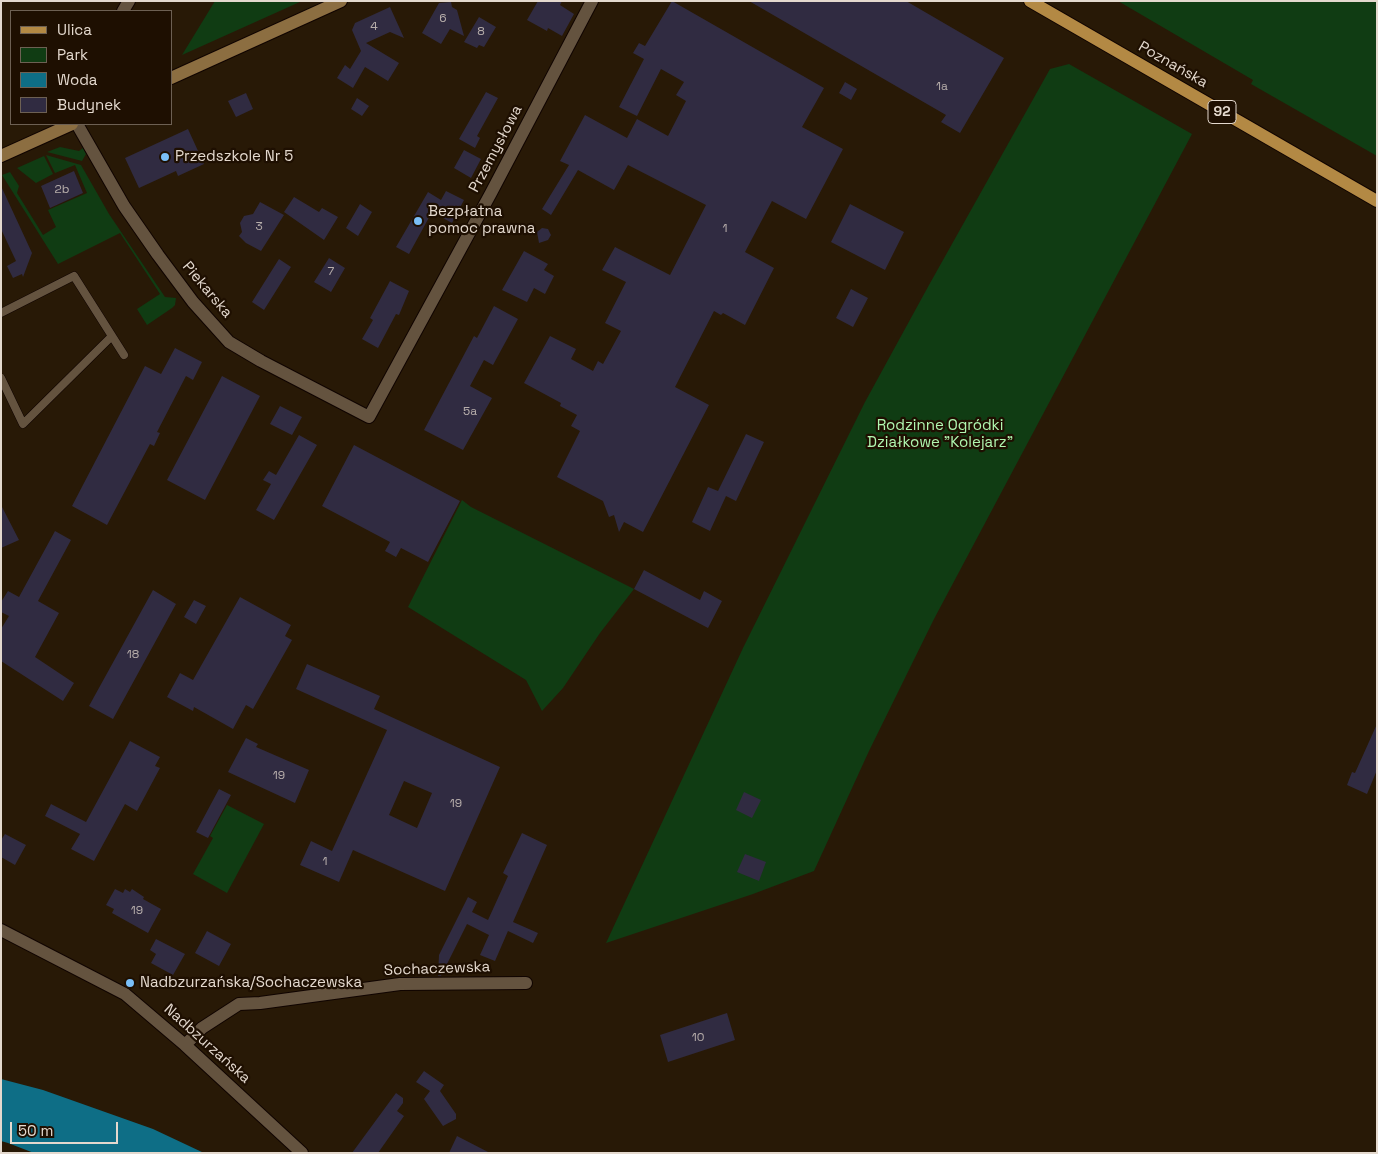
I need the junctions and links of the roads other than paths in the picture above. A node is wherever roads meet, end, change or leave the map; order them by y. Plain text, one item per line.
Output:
1 (341, 1) edge
2 (592, 1) edge
3 (1030, 1) edge
4 (172, 78) edge
5 (70, 125) edge
6 (78, 125) edge
7 (1, 156) edge
8 (1377, 201) edge
9 (1, 313) edge
10 (112, 336) junction
11 (124, 355) dead end
12 (1, 378) edge
13 (369, 417) joint
14 (1, 930) edge
15 (526, 984) dead end
16 (185, 1046) junction
17 (302, 1153) edge

1 - 4 street
2 - 13 street, Przemysłowa
3 - 8 main road, Poznańska / 92
5 - 7 street
6 - 13 street, Piekarska
9 - 10 lane
10 - 11 lane
10 - 12 lane
14 - 16 street, Nadbzurzańska
15 - 16 street, Sochaczewska
16 - 17 street, Nadbzurzańska

